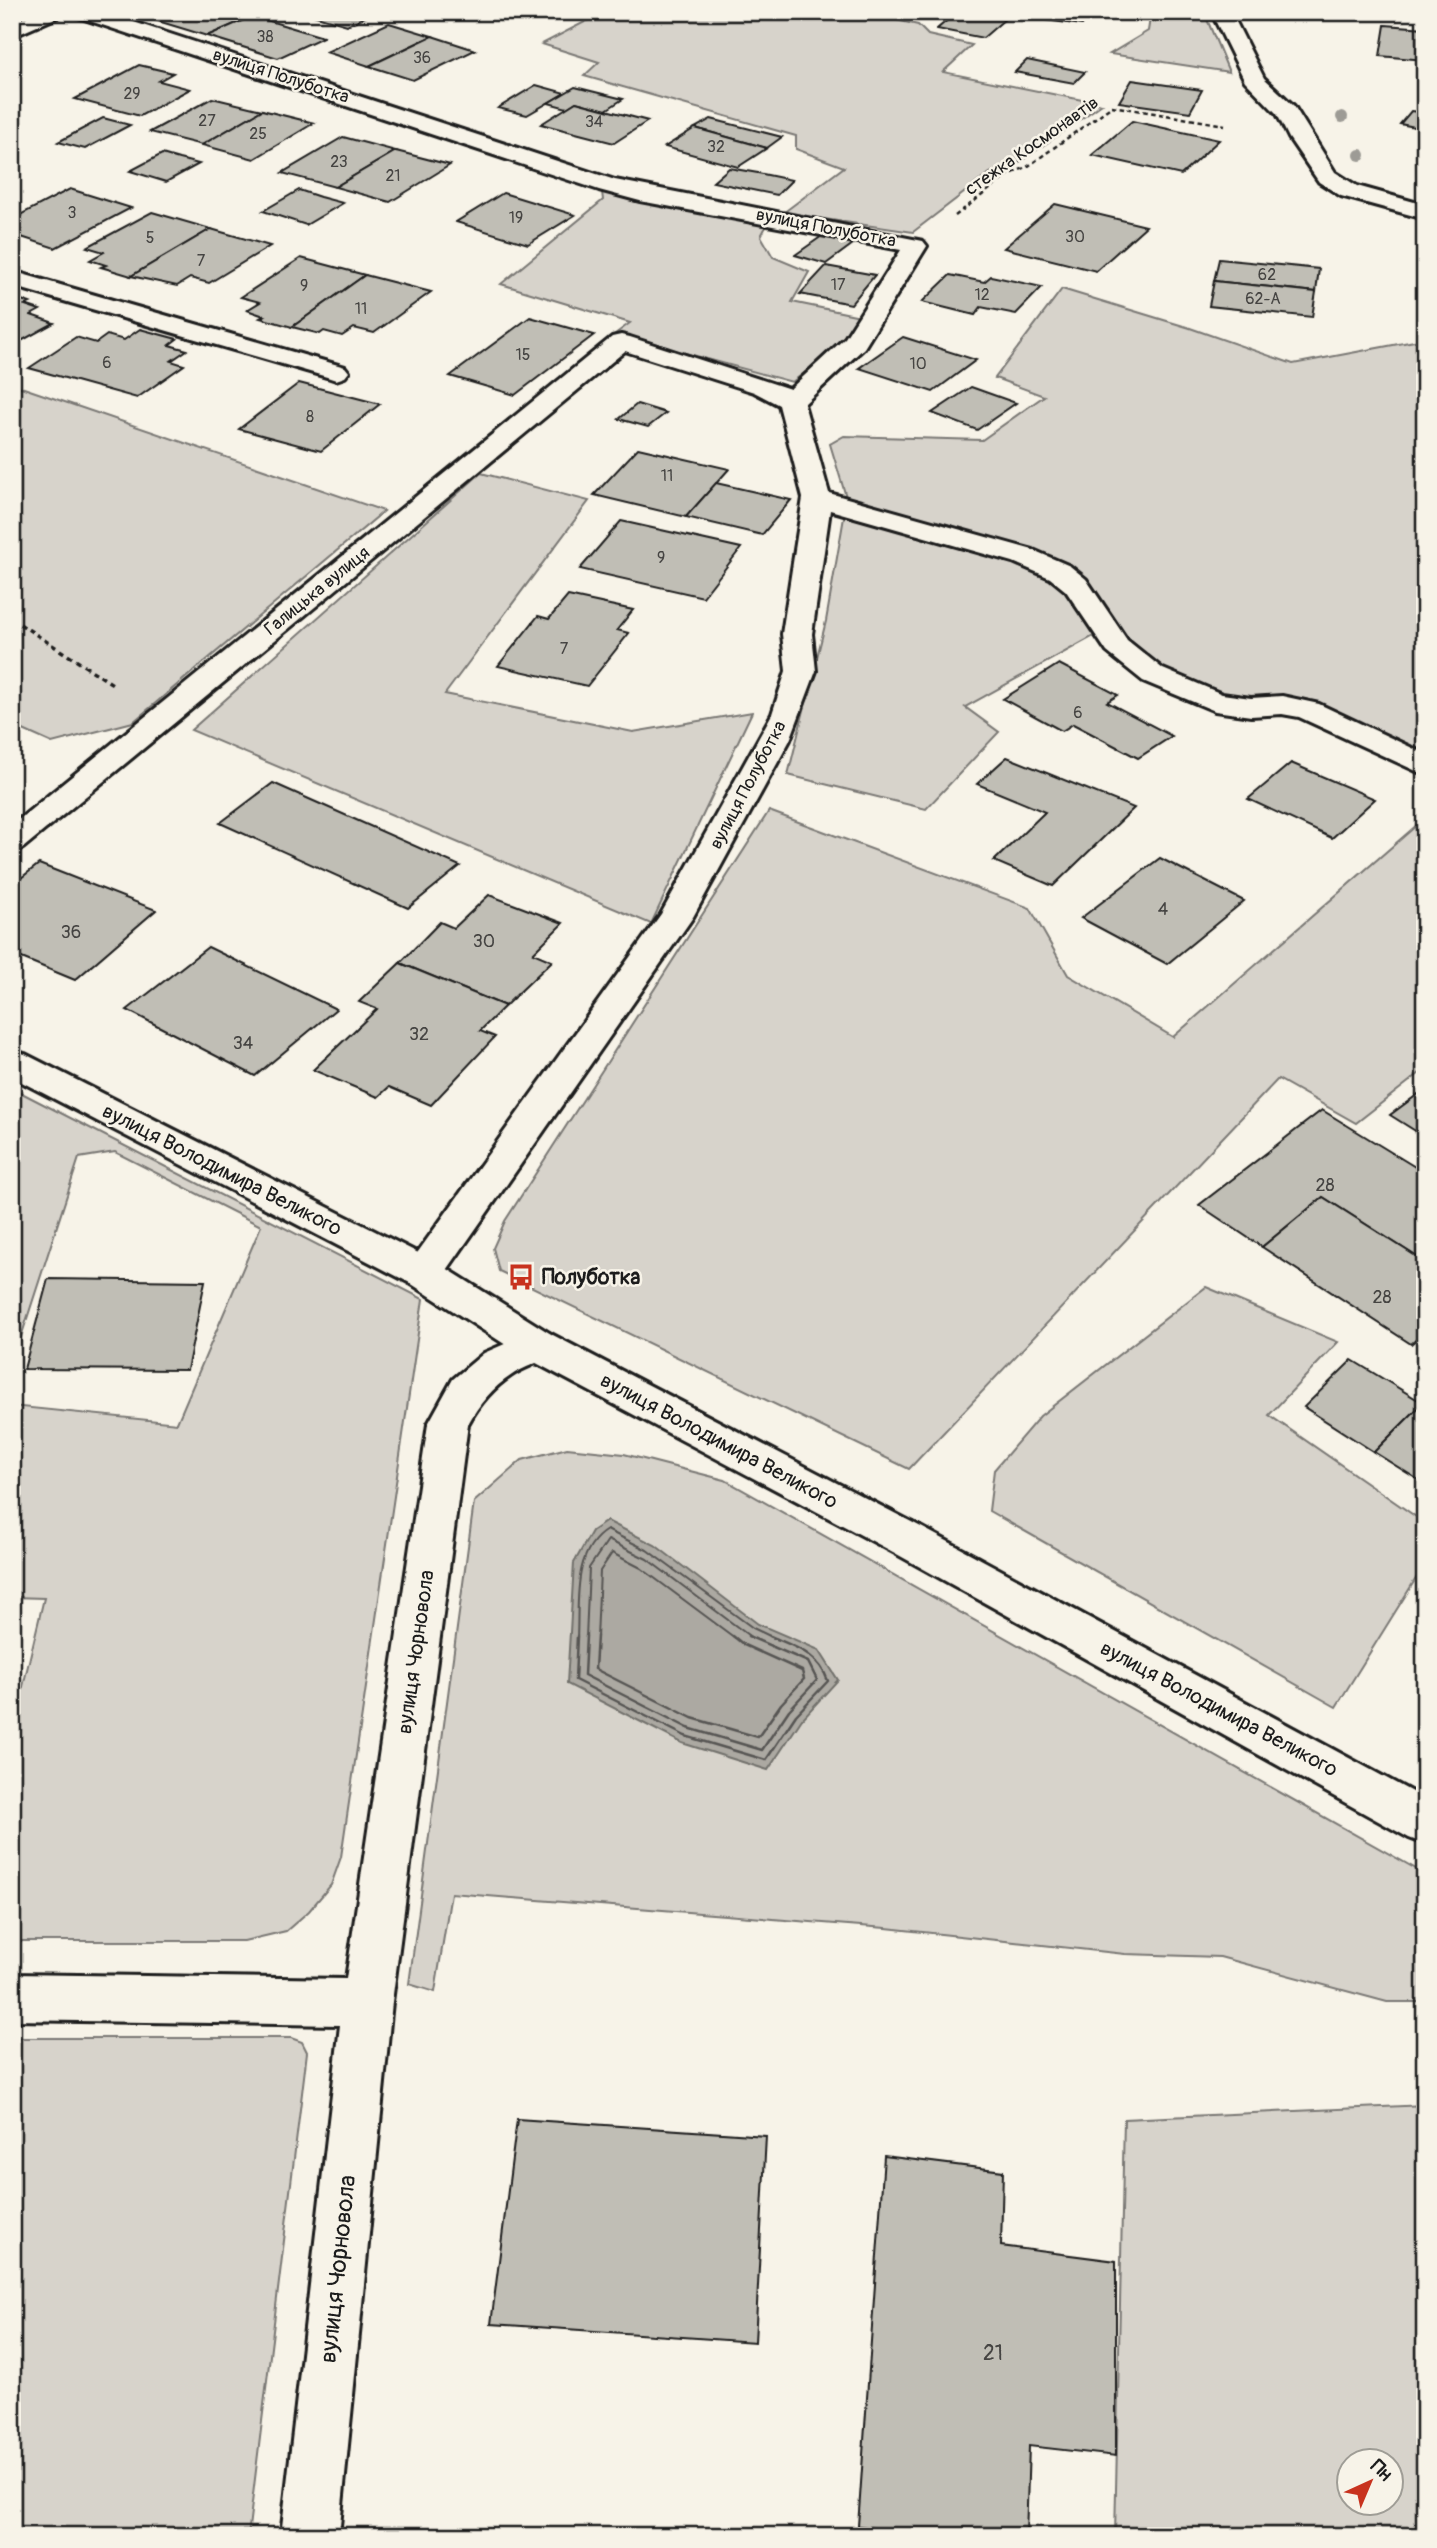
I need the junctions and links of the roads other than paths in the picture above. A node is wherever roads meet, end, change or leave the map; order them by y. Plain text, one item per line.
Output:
1 (53, 12) edge
2 (82, 12) edge
3 (1221, 12) edge
4 (12, 31) edge
5 (1425, 212) edge
6 (12, 278) edge
7 (336, 372) dead end
8 (791, 402) junction
9 (817, 498) junction
10 (1425, 766) edge
11 (12, 841) edge
12 (12, 1062) edge
13 (424, 1273) junction
14 (537, 1345) junction
15 (1425, 1823) edge
16 (12, 1997) edge
17 (366, 2002) junction
18 (310, 2536) edge

1 - 4 street
2 - 8 street, вулиця Полуботка
3 - 5 street
6 - 7 street
8 - 9 street, вулиця Полуботка
8 - 11 street, Галицька вулиця
9 - 10 street
9 - 13 street, вулиця Полуботка
12 - 13 street, вулиця Володимира Великого
13 - 14 street, вулиця Володимира Великого
14 - 15 street, вулиця Володимира Великого
14 - 17 street, вулиця Чорновола
16 - 17 street
17 - 18 street, вулиця Чорновола

